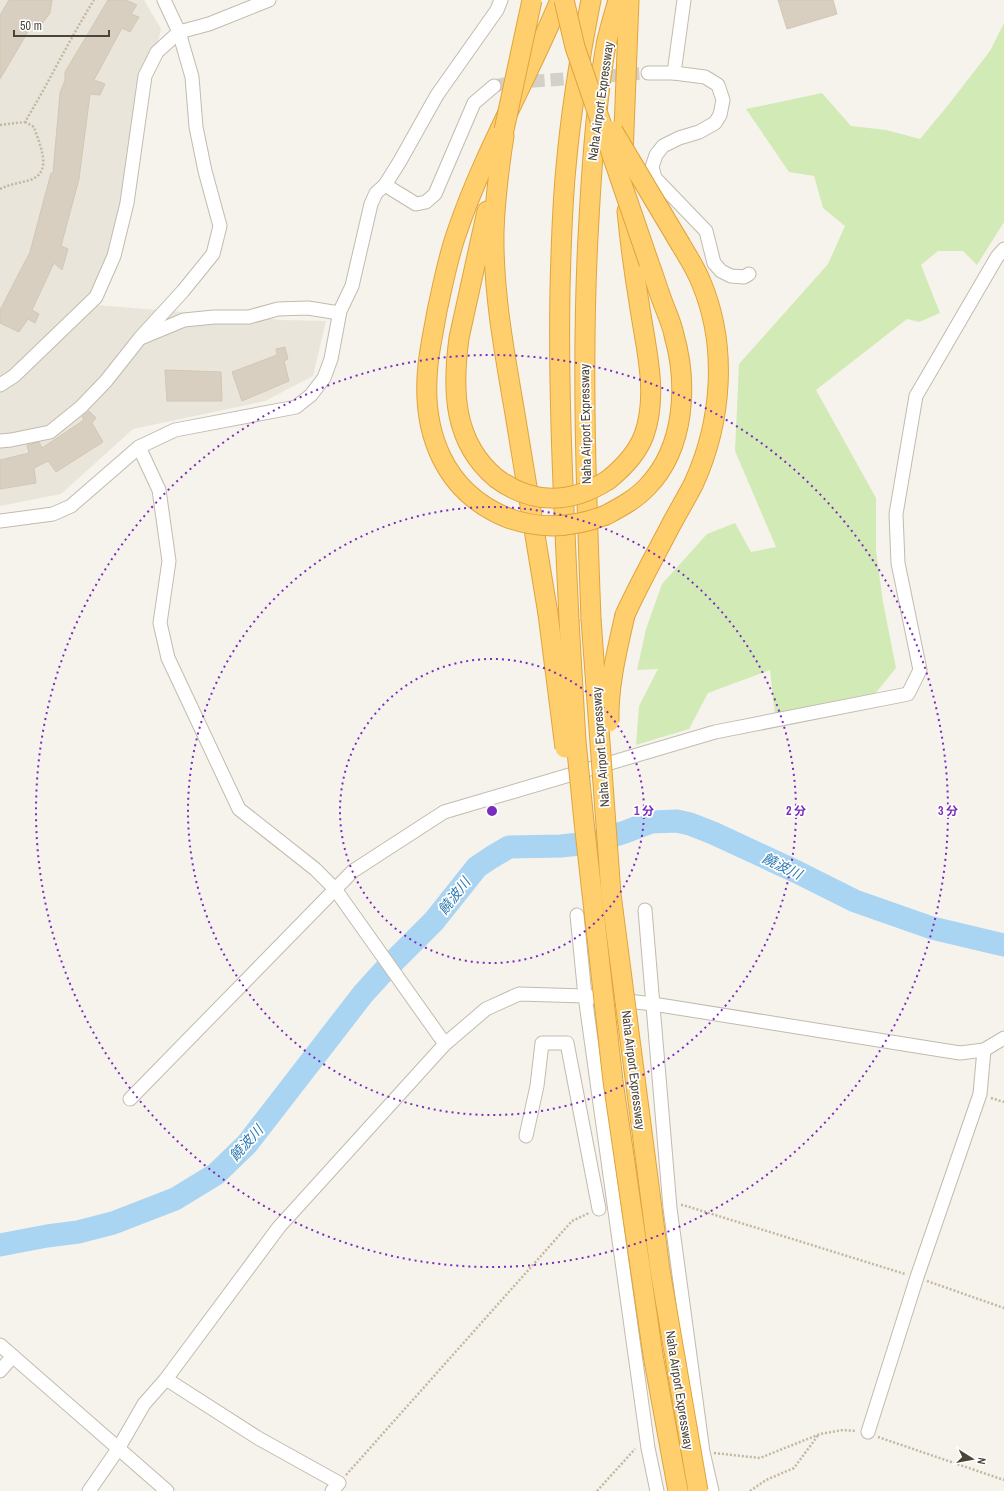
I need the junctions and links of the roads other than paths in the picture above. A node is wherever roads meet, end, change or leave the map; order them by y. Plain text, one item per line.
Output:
1 (164, 0) edge
2 (269, 0) edge
3 (501, 0) edge
4 (532, 0) edge
5 (560, 0) edge
6 (564, 0) edge
7 (591, 0) edge
8 (618, 0) edge
9 (629, 0) edge
10 (684, 0) edge
11 (240, 5) edge
12 (179, 32) junction
13 (648, 73) tunnel mouth
14 (674, 73) junction
15 (494, 86) tunnel mouth
16 (591, 91) junction
17 (504, 130) junction
18 (385, 185) junction
19 (1004, 250) edge
20 (749, 274) dead end
21 (339, 313) junction
22 (140, 338) junction
23 (0, 385) edge
24 (0, 441) edge
25 (139, 447) junction
26 (0, 521) edge
27 (335, 889) junction
28 (645, 910) dead end
29 (577, 915) dead end
30 (601, 974) junction
31 (585, 996) junction
32 (653, 1004) junction
33 (1004, 1038) edge
34 (445, 1044) junction
35 (984, 1050) junction
36 (635, 1080) junction
37 (130, 1099) dead end
38 (526, 1136) dead end
39 (670, 1208) junction
40 (599, 1209) road end
41 (615, 1214) junction
42 (0, 1345) edge
43 (13, 1356) junction
44 (0, 1371) edge
45 (166, 1379) junction
46 (868, 1432) road end
47 (647, 1442) junction
48 (118, 1449) junction
49 (704, 1452) junction
50 (335, 1487) edge
51 (88, 1491) edge
52 (167, 1491) edge
53 (657, 1491) edge
54 (678, 1491) edge
55 (698, 1491) edge
56 (712, 1491) edge

1 - 12 street
2 - 11 street
3 - 18 street
4 - 17 highway, bridge
5 - 16 highway, bridge
6 - 16 highway, bridge
7 - 30 highway, Naha Airport Expressway, bridge
8 - 36 highway, Naha Airport Expressway, bridge
9 - 17 highway, bridge
10 - 14 street
11 - 12 street
12 - 22 street
12 - 23 street
13 - 14 street
14 - 20 street
15 - 18 street
16 - 36 highway, bridge
17 - 30 highway, bridge
18 - 21 street
19 - 27 street
21 - 22 street
21 - 25 street
22 - 24 street
25 - 26 street
25 - 27 street
27 - 34 street
27 - 37 street
28 - 32 street
29 - 31 street
30 - 54 highway, Naha Airport Expressway, bridge
31 - 32 street
31 - 34 street
31 - 41 street
32 - 35 street
32 - 39 street
33 - 35 street
34 - 45 street
35 - 46 street
36 - 55 highway, Naha Airport Expressway, bridge
38 - 40 street
39 - 41 street
39 - 49 street
41 - 47 street
42 - 43 street
43 - 44 street
43 - 48 street
45 - 48 street
45 - 50 street
47 - 49 street
47 - 53 street
48 - 51 street
48 - 52 street
49 - 56 street

